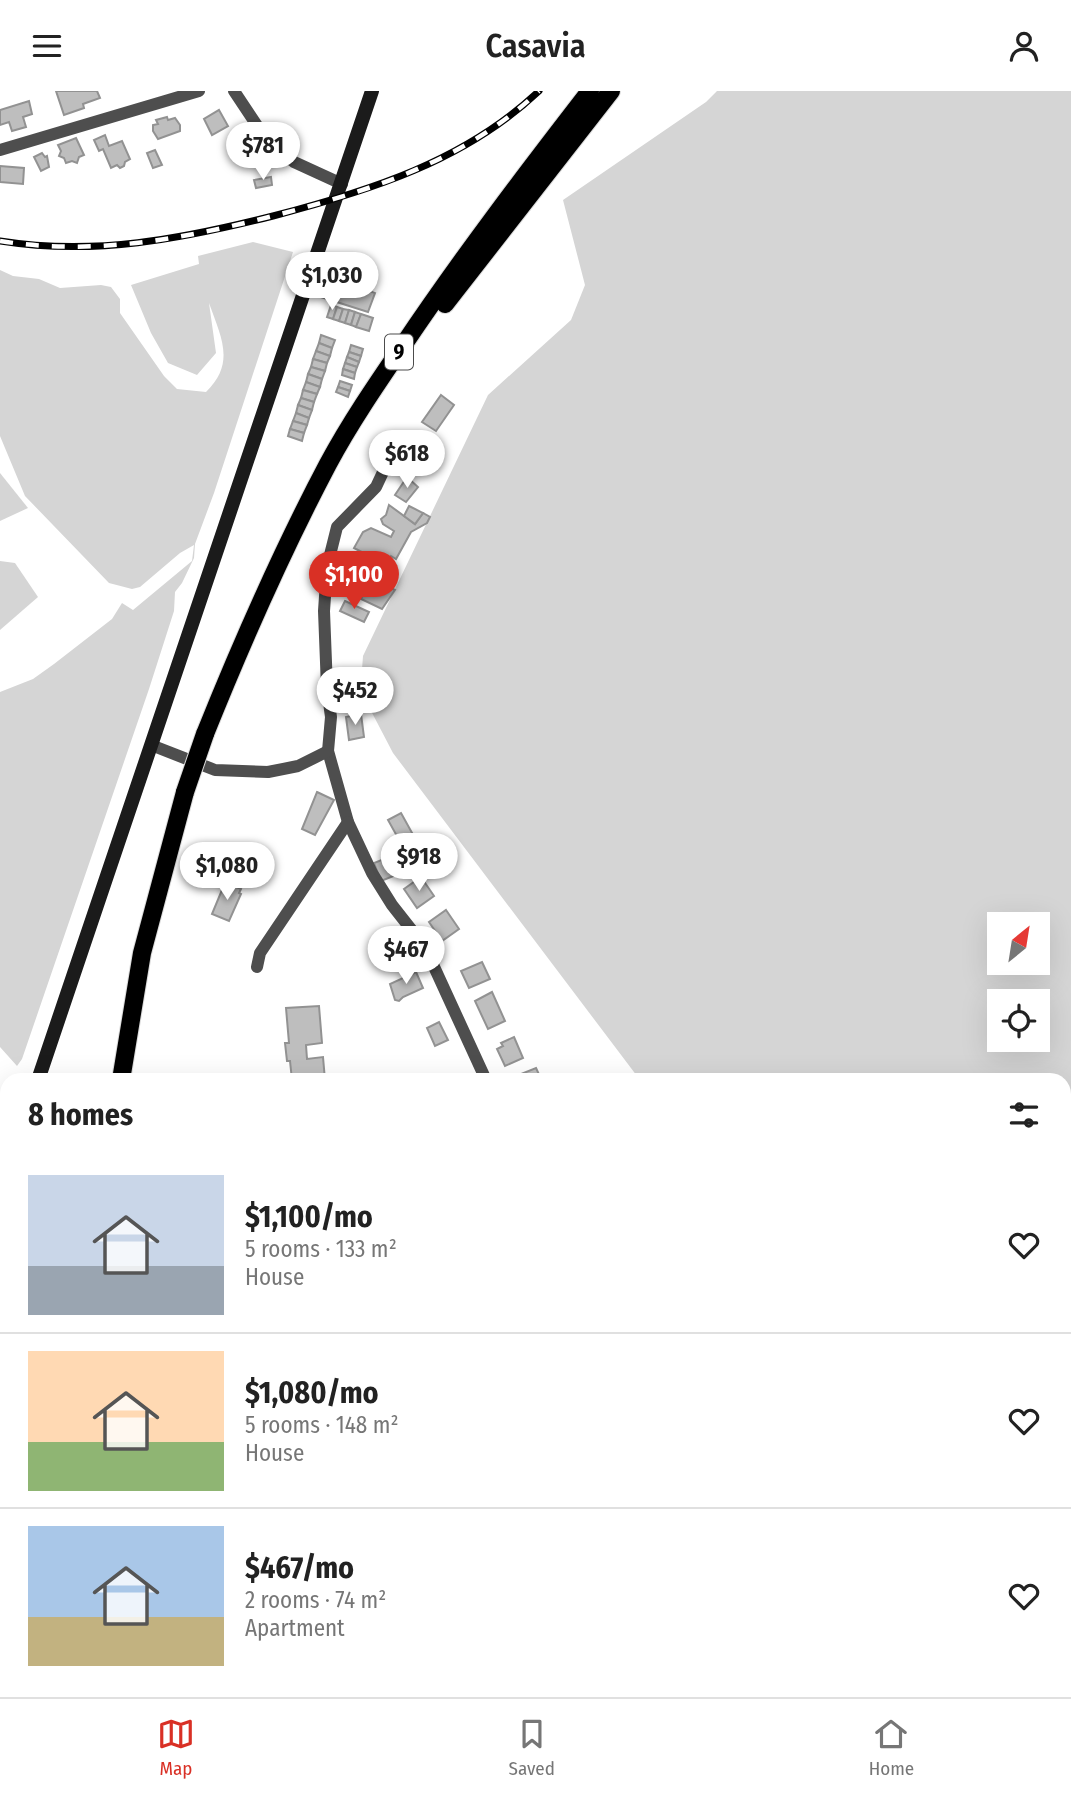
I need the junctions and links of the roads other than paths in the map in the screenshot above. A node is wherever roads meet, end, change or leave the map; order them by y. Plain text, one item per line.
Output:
1 (199, 91) edge
2 (233, 91) edge
3 (372, 91) edge
4 (590, 91) edge
5 (611, 91) edge
6 (0, 150) edge
7 (342, 184) junction
8 (391, 455) dead end
9 (296, 529) junction
10 (151, 745) junction
11 (328, 751) junction
12 (348, 822) junction
13 (257, 967) dead end
14 (40, 1073) edge
15 (122, 1073) edge
16 (483, 1073) edge

1 - 6 street
2 - 7 street
3 - 7 street
4 - 9 main road, 9
5 - 9 main road, 9
7 - 10 street
8 - 11 street
9 - 15 main road, 9, bridge
10 - 11 street
10 - 14 street
11 - 12 street
12 - 13 street
12 - 16 street

